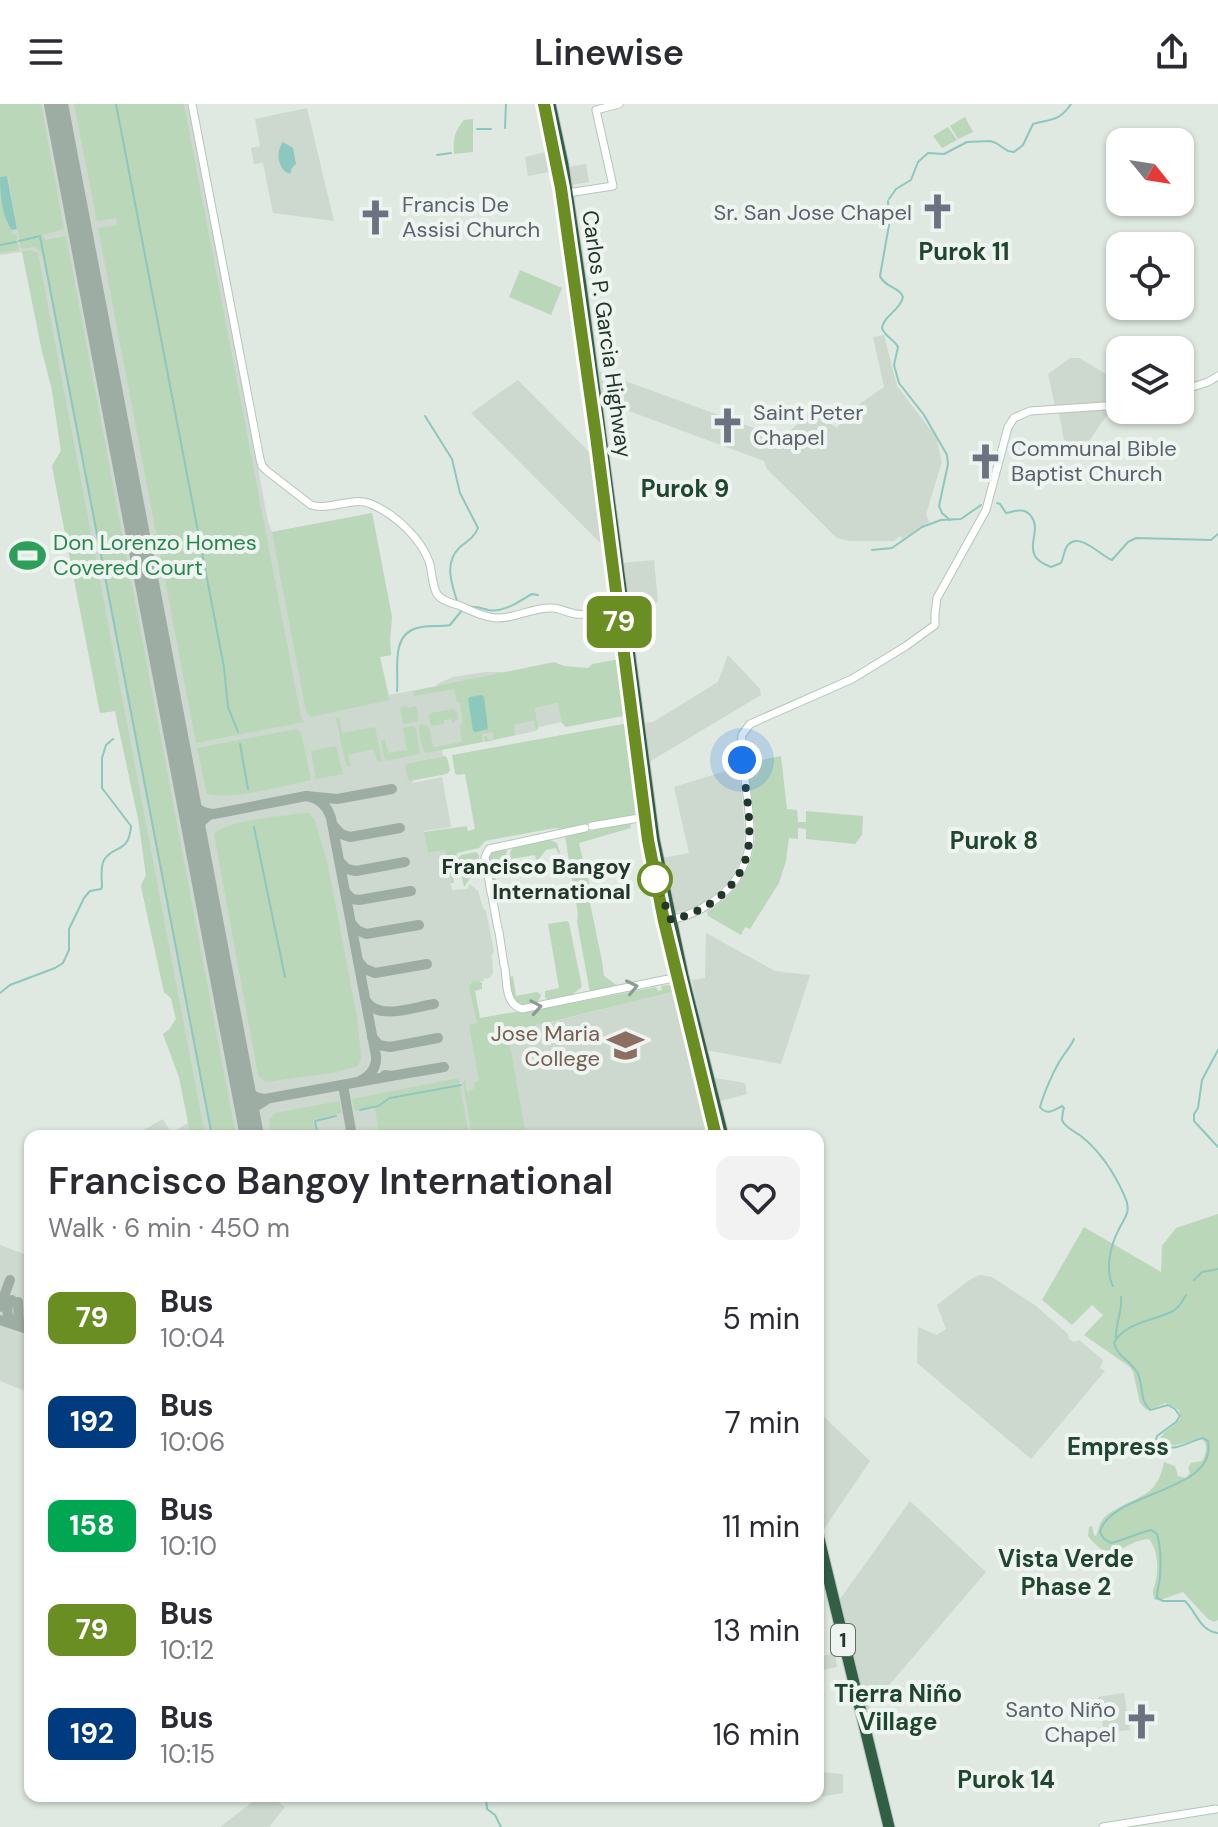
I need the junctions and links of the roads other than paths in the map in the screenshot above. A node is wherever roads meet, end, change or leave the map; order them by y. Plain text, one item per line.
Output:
1 (192, 104) edge
2 (547, 104) edge
3 (619, 104) edge
4 (564, 194) junction
5 (1218, 376) edge
6 (1194, 386) edge
7 (1106, 406) edge
8 (618, 585) junction
9 (618, 610) junction
10 (626, 657) junction
11 (648, 816) junction
12 (671, 920) junction
13 (680, 977) junction
14 (715, 1130) edge
15 (721, 1130) edge
16 (824, 1561) edge
17 (824, 1585) edge
18 (1216, 1809) dead end
19 (884, 1825) edge
20 (1103, 1827) edge

1 - 9 main road
2 - 4 highway, Carlos P. Garcia Highway
3 - 4 main road
4 - 8 highway, Carlos P. Garcia Highway
5 - 6 main road
7 - 12 main road
8 - 9 highway, Carlos P. Garcia Highway
8 - 10 highway, Carlos P. Garcia Highway
9 - 10 highway, Carlos P. Garcia Highway
10 - 11 highway, Carlos P. Garcia Highway
11 - 12 highway, Carlos P. Garcia Highway
11 - 13 highway, Carlos P. Garcia Highway
11 -> 13 main road
12 - 13 highway, Carlos P. Garcia Highway
13 - 14 highway, Carlos P. Garcia Highway
13 - 15 highway, Carlos P. Garcia Highway
16 - 19 highway, 1
17 - 19 highway, 1
18 - 20 main road

